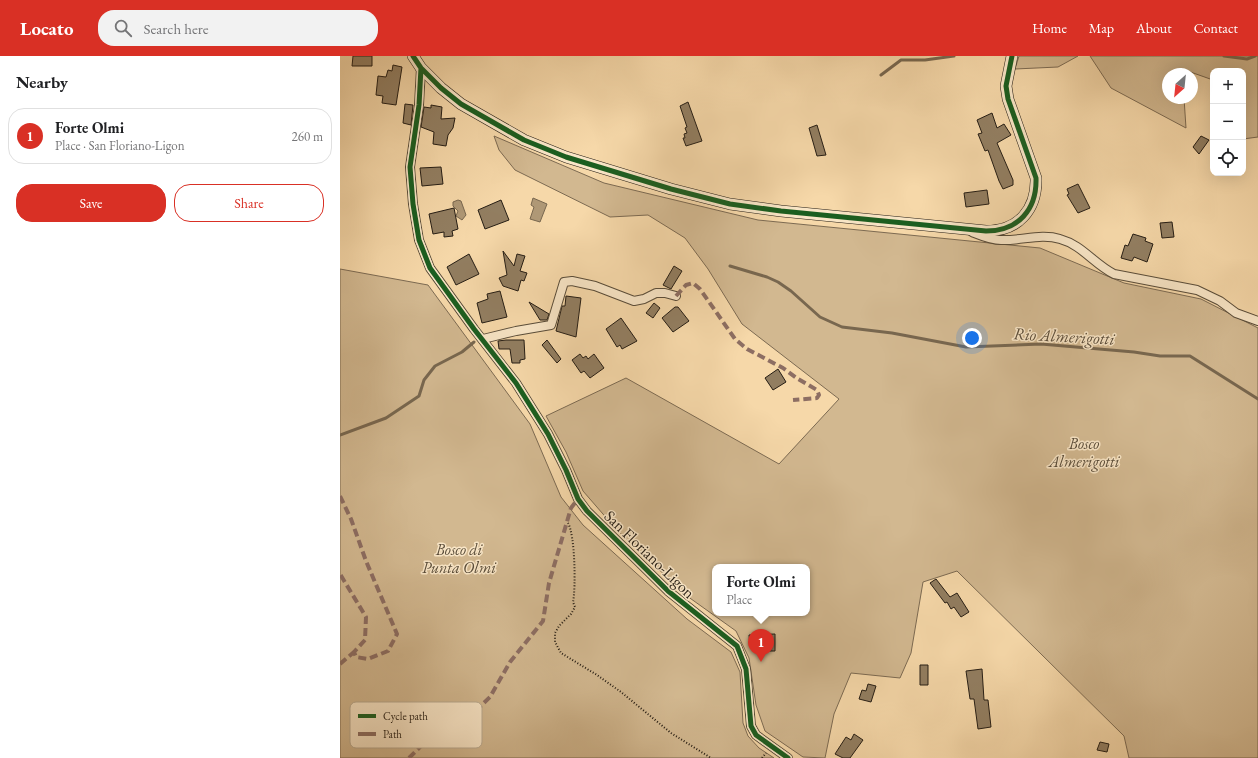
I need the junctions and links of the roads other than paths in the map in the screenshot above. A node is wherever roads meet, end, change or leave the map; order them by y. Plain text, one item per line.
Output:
1 (413, 56) edge
2 (1012, 56) edge
3 (421, 68) junction
4 (966, 229) junction
5 (676, 296) dead end
6 (1258, 320) edge
7 (483, 339) junction
8 (788, 758) edge

1 - 3 street
2 - 4 street
3 - 4 street
3 - 7 street, San Floriano-Ligon
4 - 6 street
5 - 7 street
7 - 8 street, San Floriano-Ligon

